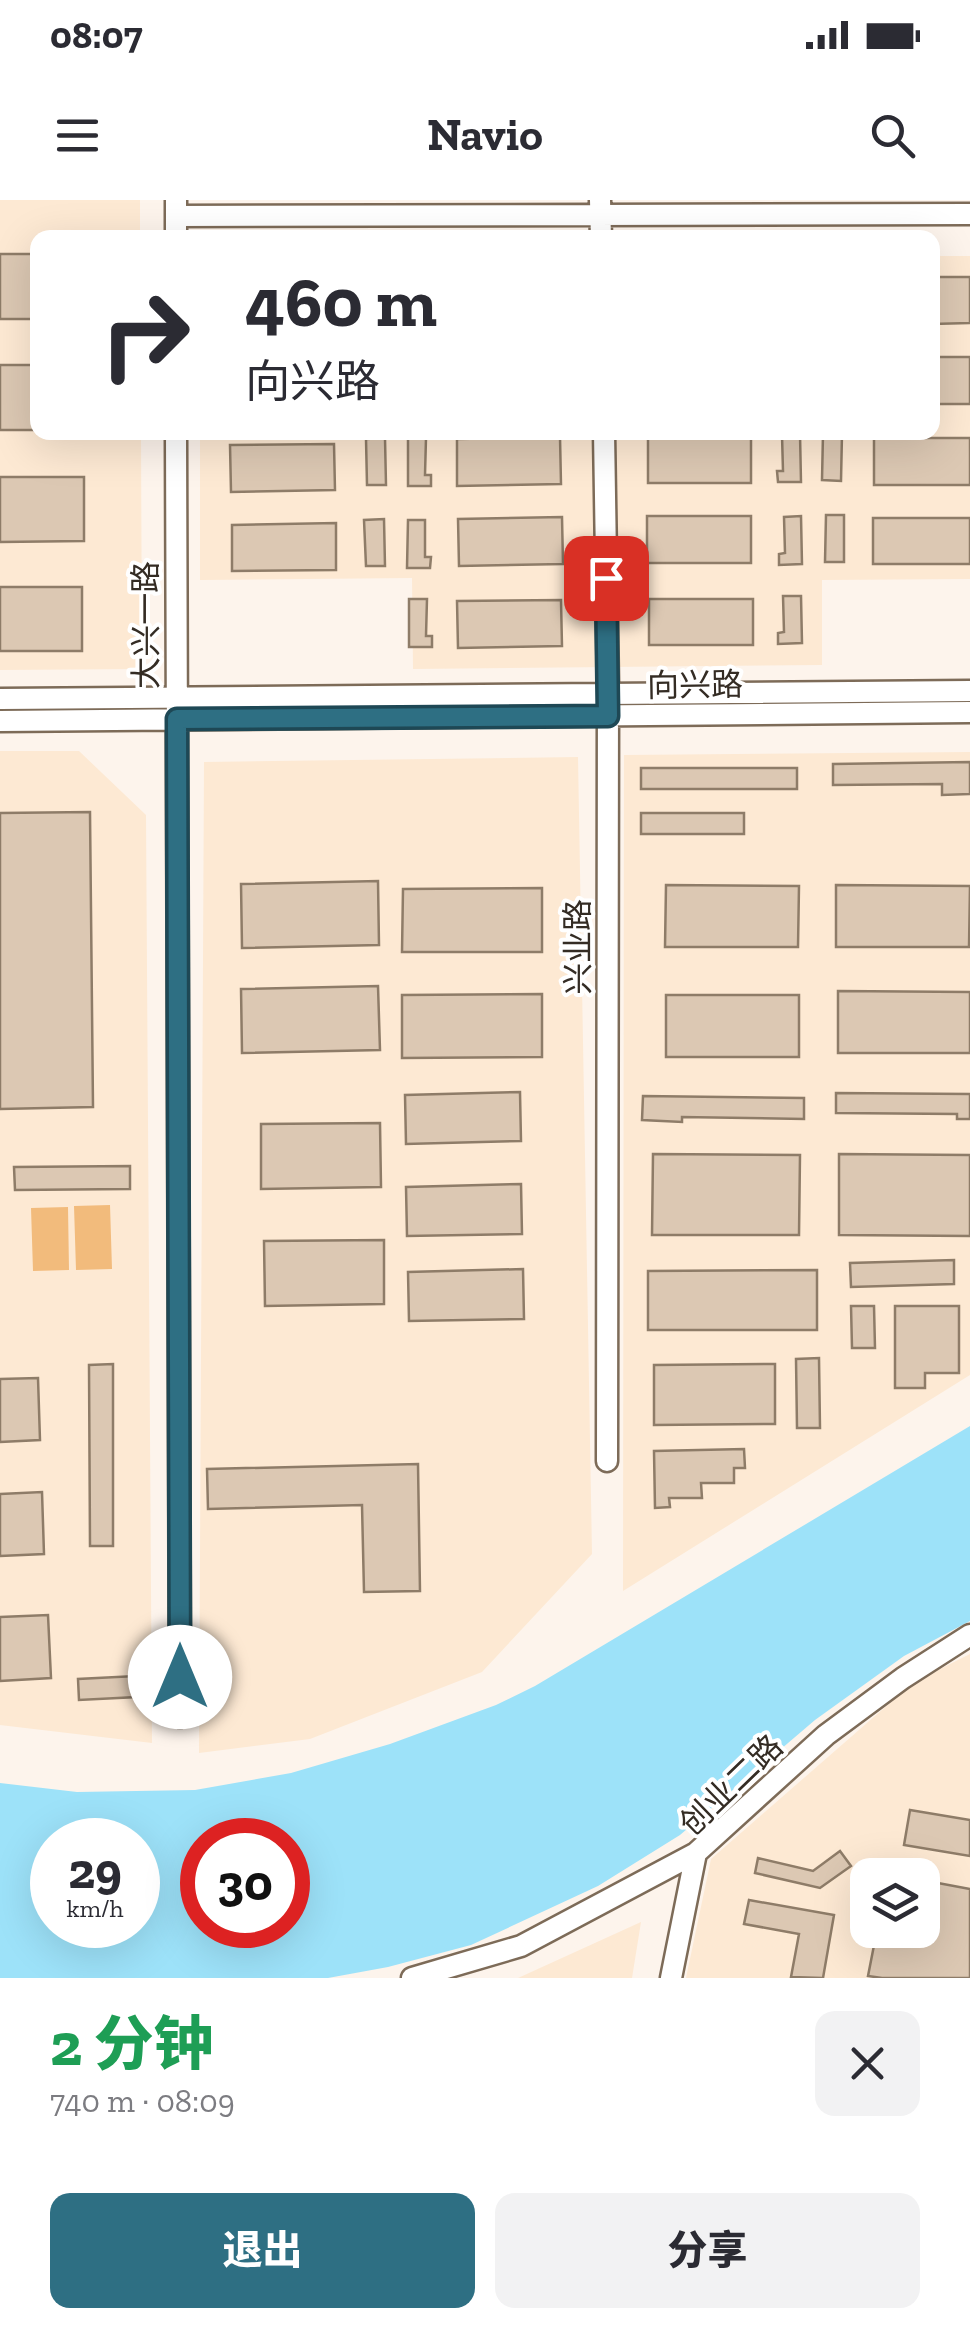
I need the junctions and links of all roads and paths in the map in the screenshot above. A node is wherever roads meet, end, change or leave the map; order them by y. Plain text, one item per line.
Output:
1 (600, 208) edge
2 (970, 214) edge
3 (176, 218) edge
4 (176, 440) edge
5 (604, 440) edge
6 (970, 690) edge
7 (608, 694) junction
8 (176, 697) junction
9 (0, 698) edge
10 (970, 712) edge
11 (608, 716) junction
12 (177, 719) junction
13 (0, 721) edge
14 (607, 1461) dead end
15 (970, 1636) edge
16 (180, 1716) dead end
17 (696, 1853) junction
18 (412, 1978) edge
19 (671, 1978) edge

1 - 2 street
1 - 3 street
4 - 8 street, 大兴一路
5 - 7 street, 兴业路
6 - 7 street, 向兴路
7 - 8 street, 向兴路
7 - 11 street, 兴业路
8 - 9 street, 向兴路
8 - 12 street, 大兴一路
10 - 11 street, 向兴路
11 - 12 street, 向兴路
11 - 14 street, 兴业路
12 - 13 street, 向兴路
12 - 16 street, 大兴一路
15 - 17 street, 创业二路
17 - 18 street
17 - 19 street, 创业二路

